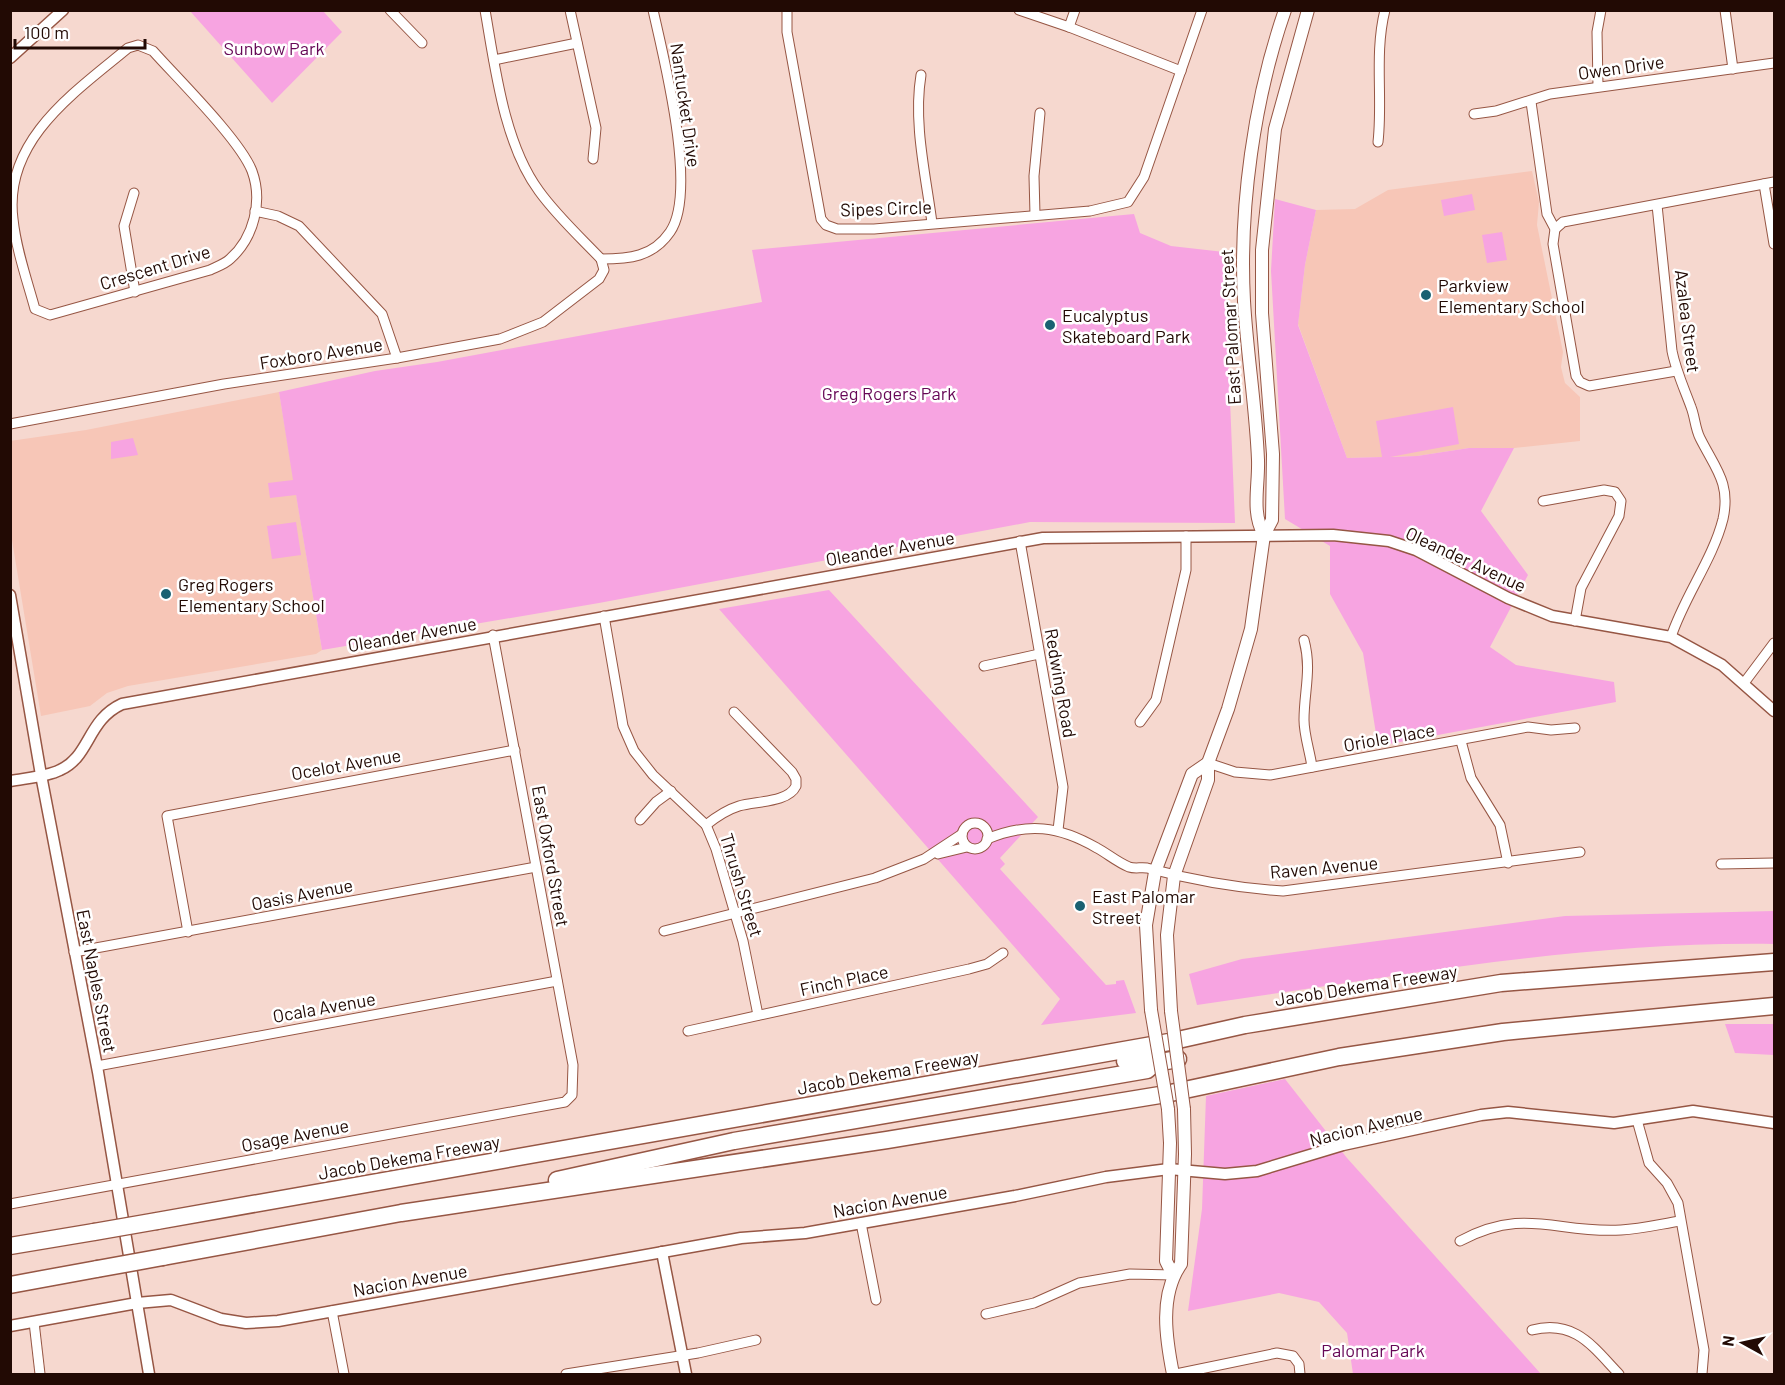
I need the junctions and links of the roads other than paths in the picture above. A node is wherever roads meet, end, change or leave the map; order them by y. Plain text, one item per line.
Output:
1 (63, 10) edge
2 (390, 10) edge
3 (485, 10) edge
4 (570, 10) edge
5 (653, 10) edge
6 (787, 10) edge
7 (1019, 10) edge
8 (1076, 10) edge
9 (1202, 10) edge
10 (1285, 10) edge
11 (1308, 10) edge
12 (1385, 10) edge
13 (1601, 10) edge
14 (1725, 10) edge
15 (1069, 27) junction
16 (422, 43) dead end
17 (577, 43) junction
18 (10, 58) edge
19 (494, 60) junction
20 (1774, 63) edge
21 (1733, 69) junction
22 (1181, 71) junction
23 (921, 75) dead end
24 (1598, 86) junction
25 (1531, 102) junction
26 (1040, 113) dead end
27 (1474, 114) dead end
28 (1378, 142) dead end
29 (593, 159) dead end
30 (14, 172) edge
31 (1774, 182) edge
32 (1764, 184) junction
33 (134, 193) dead end
34 (1657, 205) junction
35 (255, 211) junction
36 (1035, 215) junction
37 (932, 224) junction
38 (1245, 226) junction
39 (1555, 229) junction
40 (1774, 244) edge
41 (1263, 246) junction
42 (601, 259) junction
43 (135, 292) junction
44 (397, 358) junction
45 (1676, 370) junction
46 (10, 424) edge
47 (1543, 501) dead end
48 (1264, 535) junction
49 (1186, 536) junction
50 (1020, 541) junction
51 (10, 595) edge
52 (604, 616) junction
53 (1575, 621) junction
54 (493, 635) junction
55 (1671, 637) junction
56 (1304, 640) dead end
57 (1774, 643) edge
58 (1039, 654) junction
59 (984, 666) dead end
60 (1744, 683) junction
61 (1774, 711) edge
62 (734, 712) dead end
63 (1140, 722) dead end
64 (1575, 728) dead end
65 (1461, 741) junction
66 (515, 750) junction
67 (1208, 763) junction
68 (1312, 767) junction
69 (41, 776) junction
70 (10, 781) edge
71 (671, 792) junction
72 (640, 820) dead end
73 (706, 825) junction
74 (982, 826) junction
75 (1009, 830) junction
76 (1058, 830) junction
77 (962, 834) junction
78 (987, 838) junction
79 (967, 847) junction
80 (1580, 852) dead end
81 (930, 856) junction
82 (1508, 863) junction
83 (1720, 864) dead end
84 (1774, 864) edge
85 (536, 867) junction
86 (1155, 872) junction
87 (1174, 876) junction
88 (735, 913) junction
89 (664, 930) dead end
90 (188, 932) junction
91 (74, 952) junction
92 (1003, 954) dead end
93 (1774, 962) edge
94 (557, 981) junction
95 (1774, 1006) edge
96 (758, 1016) junction
97 (688, 1031) dead end
98 (1178, 1059) junction
99 (1158, 1062) junction
100 (96, 1066) junction
101 (1030, 1083) junction
102 (573, 1084) joint
103 (1637, 1120) junction
104 (1774, 1123) edge
105 (1169, 1169) junction
106 (1184, 1170) junction
107 (117, 1185) junction
108 (10, 1204) edge
109 (401, 1213) junction
110 (157, 1221) junction
111 (1680, 1221) junction
112 (861, 1223) junction
113 (1460, 1241) dead end
114 (10, 1246) edge
115 (662, 1252) junction
116 (1173, 1275) junction
117 (10, 1285) edge
118 (876, 1300) dead end
119 (137, 1303) junction
120 (332, 1311) junction
121 (986, 1314) dead end
122 (34, 1322) junction
123 (10, 1326) edge
124 (1532, 1330) dead end
125 (756, 1340) dead end
126 (682, 1355) junction
127 (40, 1374) edge
128 (149, 1374) edge
129 (344, 1374) edge
130 (566, 1374) edge
131 (686, 1374) edge
132 (1174, 1374) edge
133 (1300, 1374) edge
134 (1619, 1374) edge
135 (1702, 1374) edge

1 - 18 street
2 - 16 street
3 - 19 street
4 - 17 street
5 - 42 street, Nantucket Drive
6 - 37 street, Sipes Circle
7 - 15 street
8 - 15 street
9 - 22 street
10 - 38 main road, East Palomar Street
11 - 41 main road, East Palomar Street
12 - 28 street
13 - 24 street
14 - 21 street
15 - 22 street
17 - 19 street
17 - 29 street
19 - 42 street
20 - 21 street, Owen Drive
21 - 24 street, Owen Drive
22 - 36 street, Sipes Circle
23 - 37 street
24 - 25 street, Owen Drive
25 - 27 street, Owen Drive
25 - 39 street
26 - 36 street
30 - 35 street, Crescent Drive
30 - 43 street, Crescent Drive
31 - 32 street
32 - 34 street
32 - 40 street
33 - 43 street
34 - 39 street
34 - 45 street, Azalea Street
35 - 43 street, Crescent Drive
35 - 44 street
36 - 37 street, Sipes Circle
38 - 41 main road
38 - 48 main road, East Palomar Street
39 - 45 street
41 - 48 main road, East Palomar Street
42 - 44 street, Foxboro Avenue
44 - 46 street, Foxboro Avenue
45 - 55 street, Azalea Street
47 - 53 street
48 - 49 street, Oleander Avenue
48 - 53 street, Oleander Avenue
48 - 67 main road, East Palomar Street
49 - 50 street, Oleander Avenue
49 - 63 street
50 - 52 street, Oleander Avenue
50 - 58 street, Redwing Road
51 - 69 street, East Naples Street
52 - 54 street, Oleander Avenue
52 - 71 street, Thrush Street
53 - 55 street, Oleander Avenue
54 - 66 street, East Oxford Street
54 - 69 street, Oleander Avenue
55 - 60 street, Oleander Avenue
56 - 68 street
57 - 60 street
58 - 59 street
58 - 76 street, Redwing Road
60 - 61 street, Oleander Avenue
62 - 73 street
64 - 65 street, Oriole Place
65 - 68 street, Oriole Place
65 - 82 street
66 - 85 street, East Oxford Street
66 - 90 street, Ocelot Avenue
67 - 68 street, Oriole Place
67 - 86 main road, East Palomar Street
67 - 87 main road, East Palomar Street
69 - 70 street, Oleander Avenue
69 - 91 street, East Naples Street
71 - 72 street
71 - 73 street, Thrush Street
73 - 88 street, Thrush Street
74 - 75 street, Raven Avenue
74 - 77 street
74 - 78 street
75 - 76 street, Raven Avenue
75 - 78 street, Raven Avenue
76 - 86 street, Raven Avenue
77 - 79 street
77 - 81 street
78 - 79 street
79 - 81 street
80 - 82 street, Raven Avenue
81 - 88 street
82 - 87 street, Raven Avenue
83 - 84 street
85 - 90 street, Oasis Avenue
85 - 94 street, East Oxford Street
86 - 87 street, Raven Avenue
86 - 99 main road, East Palomar Street, bridge
87 - 98 main road, East Palomar Street, bridge
88 - 89 street
88 - 96 street, Thrush Street
90 - 91 street, Oasis Avenue
91 - 100 street, East Naples Street
92 - 96 street, Finch Place
93 - 110 highway, Jacob Dekema Freeway
94 - 100 street, Ocala Avenue
94 - 102 street, East Oxford Street
95 - 109 highway
96 - 97 street, Finch Place
98 - 99 highway
98 - 106 main road, East Palomar Street, bridge
99 - 101 highway
99 - 105 main road, East Palomar Street, bridge
100 - 107 street, East Naples Street
101 - 109 highway
101 - 110 highway
102 - 107 street, Osage Avenue
103 - 104 street, Nacion Avenue
103 - 106 street, Nacion Avenue
103 - 111 street
105 - 106 street, Nacion Avenue
105 - 112 street, Nacion Avenue
105 - 116 main road, East Palomar Street
106 - 116 main road, East Palomar Street
107 - 108 street, Osage Avenue
107 - 119 street, East Naples Street
109 - 117 highway, bridge
110 - 114 highway, Jacob Dekema Freeway, bridge
111 - 113 street
111 - 135 street
112 - 115 street, Nacion Avenue
112 - 118 street
115 - 120 street, Nacion Avenue
115 - 126 street
116 - 121 street
116 - 132 main road, East Palomar Street
119 - 120 street, Nacion Avenue
119 - 122 street, Nacion Avenue
119 - 128 street, East Naples Street
120 - 129 street
122 - 123 street, Nacion Avenue
122 - 127 street
124 - 134 street
125 - 126 street
126 - 130 street
126 - 131 street
132 - 133 street

